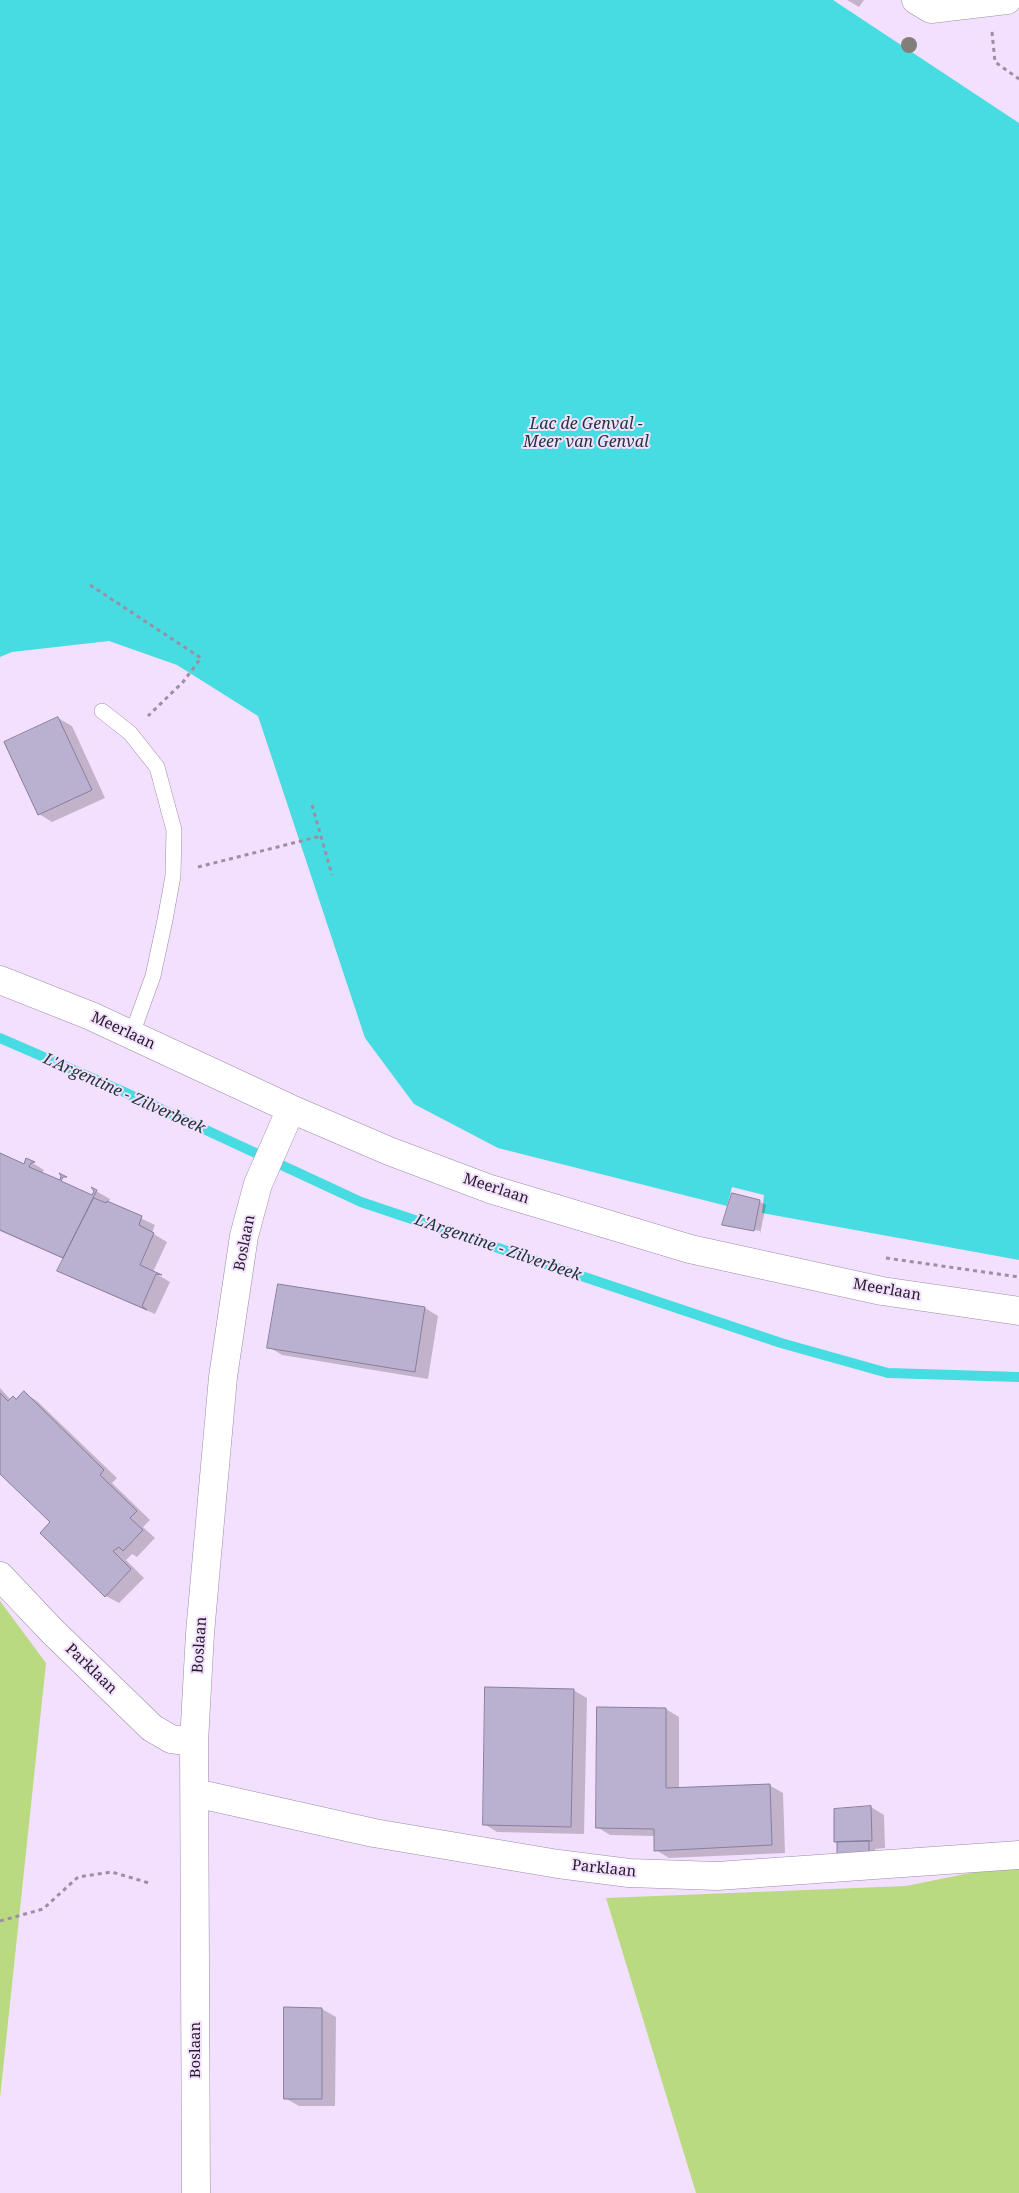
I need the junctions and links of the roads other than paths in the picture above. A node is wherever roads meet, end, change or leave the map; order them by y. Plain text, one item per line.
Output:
1 (994, 1) edge
2 (923, 4) edge
3 (102, 711) dead end
4 (0, 980) edge
5 (132, 1034) junction
6 (291, 1109) junction
7 (1019, 1311) edge
8 (0, 1576) edge
9 (194, 1742) junction
10 (195, 1793) junction
11 (1019, 1855) edge
12 (196, 2193) edge

1 - 2 street
3 - 5 lane
4 - 5 street, Meerlaan
5 - 6 street, Meerlaan
6 - 7 street, Meerlaan
6 - 9 street, Boslaan
8 - 9 street, Parklaan
9 - 10 street, Boslaan
10 - 11 street, Parklaan
10 - 12 street, Boslaan

